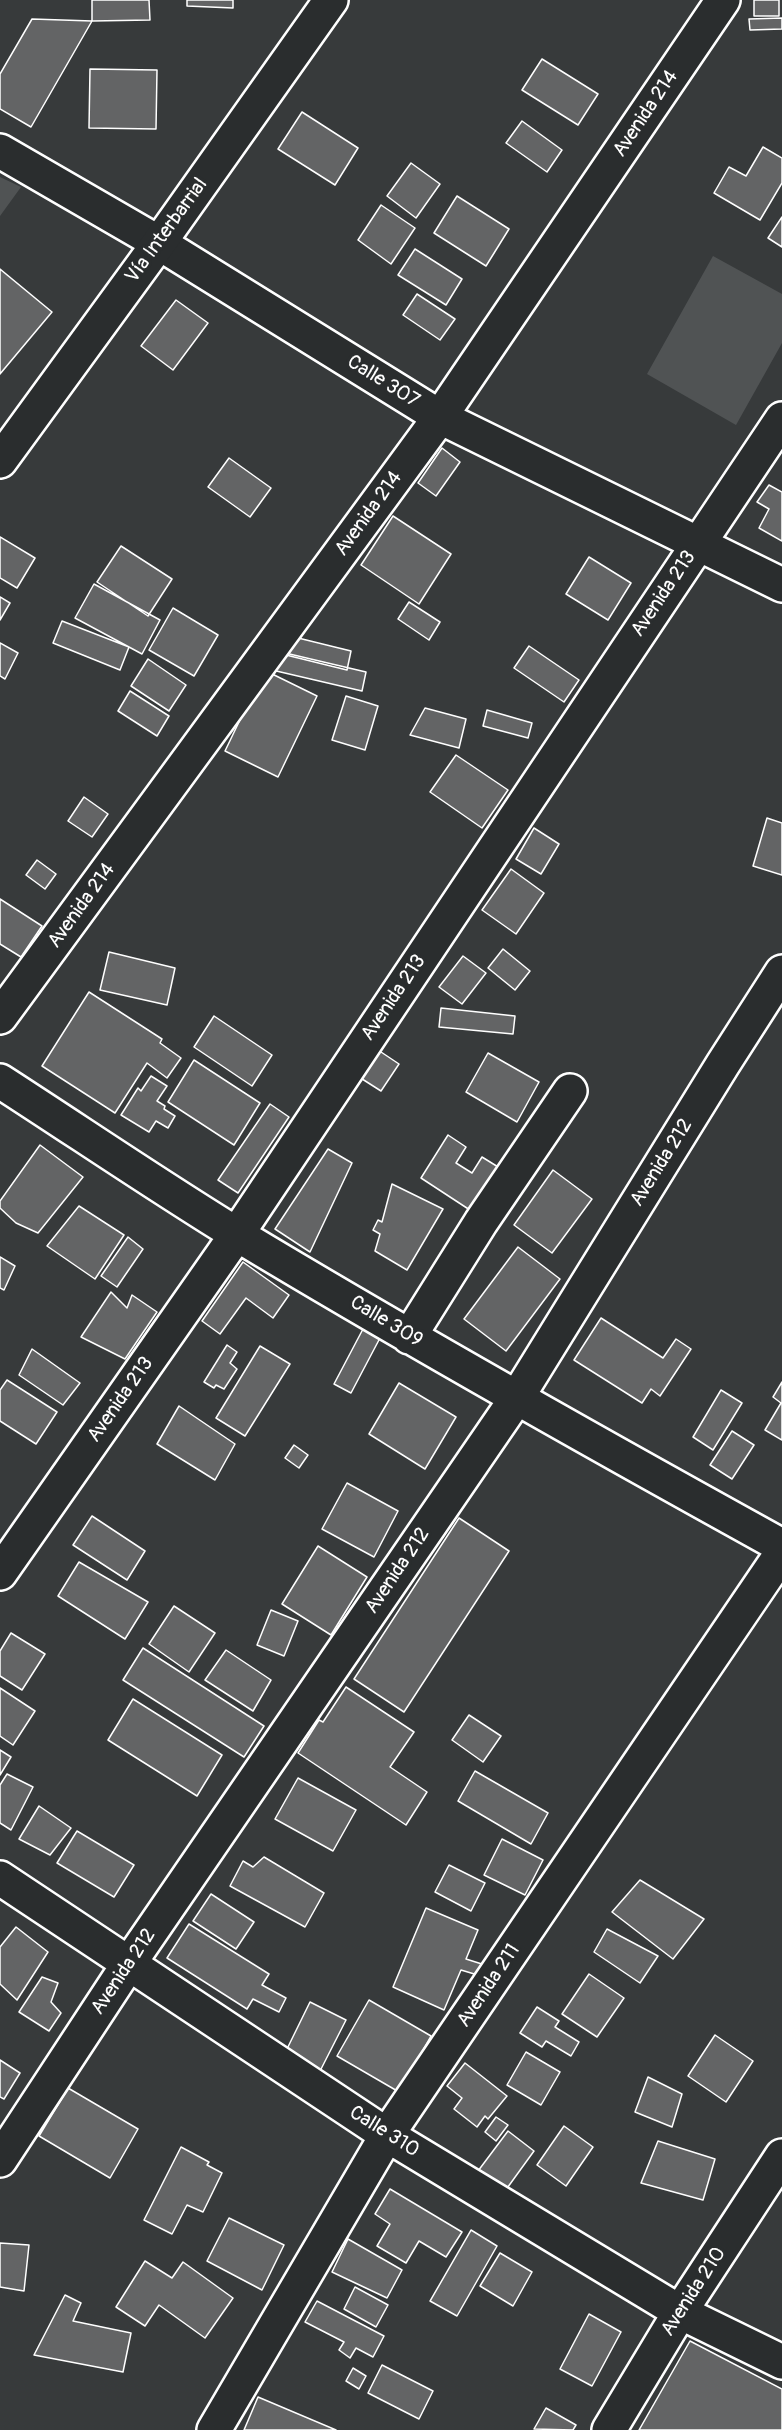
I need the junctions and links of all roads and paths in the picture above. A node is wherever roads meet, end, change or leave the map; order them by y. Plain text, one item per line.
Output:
1 (331, 0) edge
2 (723, 0) edge
3 (0, 151) edge
4 (159, 243) junction
5 (440, 417) junction
6 (782, 419) edge
7 (0, 461) edge
8 (698, 543) junction
9 (782, 585) edge
10 (782, 972) edge
11 (0, 1017) edge
12 (0, 1081) edge
13 (570, 1091) dead end
14 (237, 1234) junction
15 (409, 1336) junction
16 (516, 1399) junction
17 (782, 1546) edge
18 (782, 1553) edge
19 (0, 1573) edge
20 (0, 1878) edge
21 (128, 1965) junction
22 (387, 2135) junction
23 (782, 2156) edge
24 (0, 2160) edge
25 (680, 2312) junction
26 (782, 2362) edge
27 (214, 2430) edge
28 (609, 2430) edge

1 - 4 street, Vía Interbarrial
2 - 5 street, Avenida 214
3 - 4 street, Calle 307
4 - 5 street, Calle 307
4 - 7 street, Vía Interbarrial
5 - 8 street, Calle 307
5 - 11 street, Avenida 214
6 - 8 street, Avenida 213
8 - 9 street, Calle 307
8 - 14 street, Avenida 213
10 - 16 street, Avenida 212
12 - 14 street, Calle 309
13 - 15 street
14 - 15 street, Calle 309
14 - 19 street, Avenida 213
15 - 16 street, Calle 309
16 - 17 street, Calle 309
16 - 21 street, Avenida 212
18 - 22 street, Avenida 211
20 - 21 street, Calle 310
21 - 22 street, Calle 310
21 - 24 street, Avenida 212
22 - 25 street, Calle 310
22 - 27 street, Avenida 211
23 - 25 street, Avenida 210
25 - 26 street, Calle 310
25 - 28 street, Avenida 210

